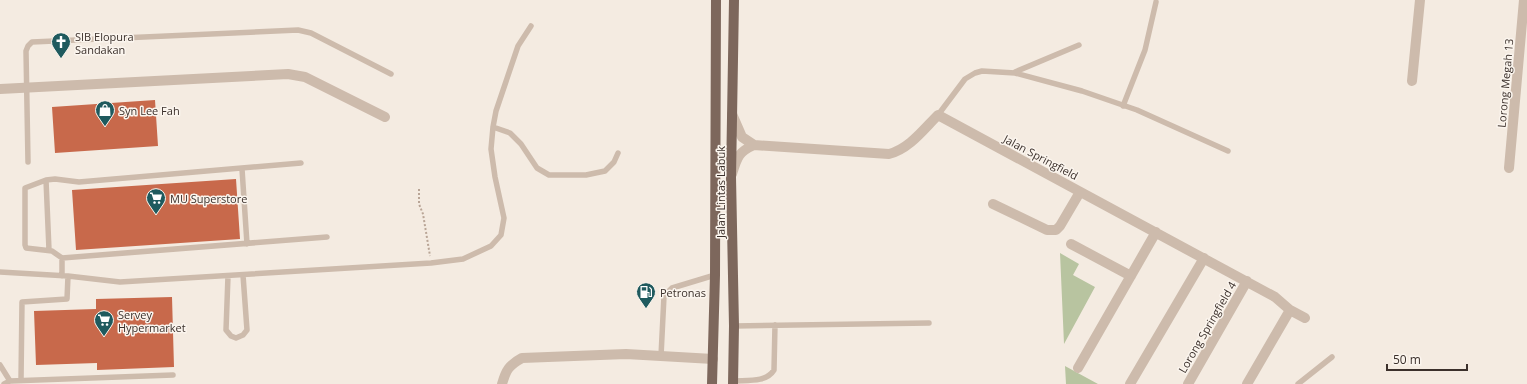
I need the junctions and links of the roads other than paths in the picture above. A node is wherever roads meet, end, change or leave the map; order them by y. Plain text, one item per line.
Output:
1 (716, 0) edge
2 (734, 0) edge
3 (1420, 0) edge
4 (1524, 0) edge
5 (1156, 2) dead end
6 (531, 26) dead end
7 (1079, 45) dead end
8 (1015, 73) junction
9 (391, 74) dead end
10 (1412, 81) dead end
11 (27, 87) junction
12 (0, 88) edge
13 (1123, 106) junction
14 (732, 114) junction
15 (938, 115) junction
16 (385, 117) dead end
17 (493, 127) junction
18 (754, 145) junction
19 (1228, 151) dead end
20 (618, 152) dead end
21 (28, 162) dead end
22 (302, 163) dead end
23 (1509, 168) dead end
24 (242, 169) junction
25 (731, 177) junction
26 (46, 180) junction
27 (1080, 192) junction
28 (993, 204) dead end
29 (1156, 232) junction
30 (327, 237) dead end
31 (248, 244) junction
32 (1072, 244) dead end
33 (49, 250) junction
34 (62, 258) junction
35 (1204, 258) junction
36 (0, 272) edge
37 (243, 275) junction
38 (714, 275) junction
39 (65, 276) junction
40 (228, 276) junction
41 (1131, 276) junction
42 (1247, 282) junction
43 (1290, 310) junction
44 (1305, 318) dead end
45 (929, 322) dead end
46 (775, 325) junction
47 (734, 326) junction
48 (661, 356) junction
49 (1332, 357) dead end
50 (713, 359) junction
51 (0, 366) edge
52 (1078, 368) dead end
53 (173, 375) dead end
54 (21, 380) junction
55 (10, 381) junction
56 (733, 382) edge
57 (4, 384) edge
58 (502, 384) edge
59 (712, 384) edge
60 (1130, 384) edge
61 (1188, 384) edge
62 (1247, 384) edge
63 (1298, 384) edge

1 - 38 main road, Jalan Lintas Labuk
2 - 14 main road, Jalan Lintas Labuk
3 - 10 street
4 - 23 street, Lorong Megah 13
5 - 13 lane
6 - 17 lane
7 - 8 lane
8 - 13 lane
8 - 15 lane
9 - 11 lane
11 - 12 street
11 - 16 street
11 - 21 lane
13 - 19 lane
14 - 18 street
14 - 25 main road, Jalan Lintas Labuk
15 - 18 street
15 - 27 street, Jalan Springfield
17 - 20 lane
17 - 37 lane
18 - 25 street
22 - 24 lane
24 - 26 lane
24 - 31 lane
25 - 47 main road, Jalan Lintas Labuk
26 - 33 lane
26 - 33 lane
27 - 28 street
27 - 29 street, Jalan Springfield
29 - 35 street, Jalan Springfield
29 - 41 street
30 - 31 lane
31 - 34 lane
32 - 41 street
33 - 34 lane
34 - 39 lane
35 - 42 street, Jalan Springfield
35 - 60 street
36 - 39 lane
37 - 40 lane
37 - 40 lane
38 - 48 lane
38 - 50 main road, Jalan Lintas Labuk
39 - 40 lane
39 - 54 lane
41 - 52 street
42 - 43 street, Jalan Springfield
42 - 61 street, Lorong Springfield 4
43 - 44 street, Jalan Springfield
43 - 62 street
45 - 46 lane
46 - 47 lane
46 - 56 lane
47 - 56 main road, Jalan Lintas Labuk
48 - 50 street
48 - 58 street
49 - 63 lane
50 - 59 main road, Jalan Lintas Labuk
51 - 55 lane
53 - 54 lane
54 - 55 lane
55 - 57 lane

